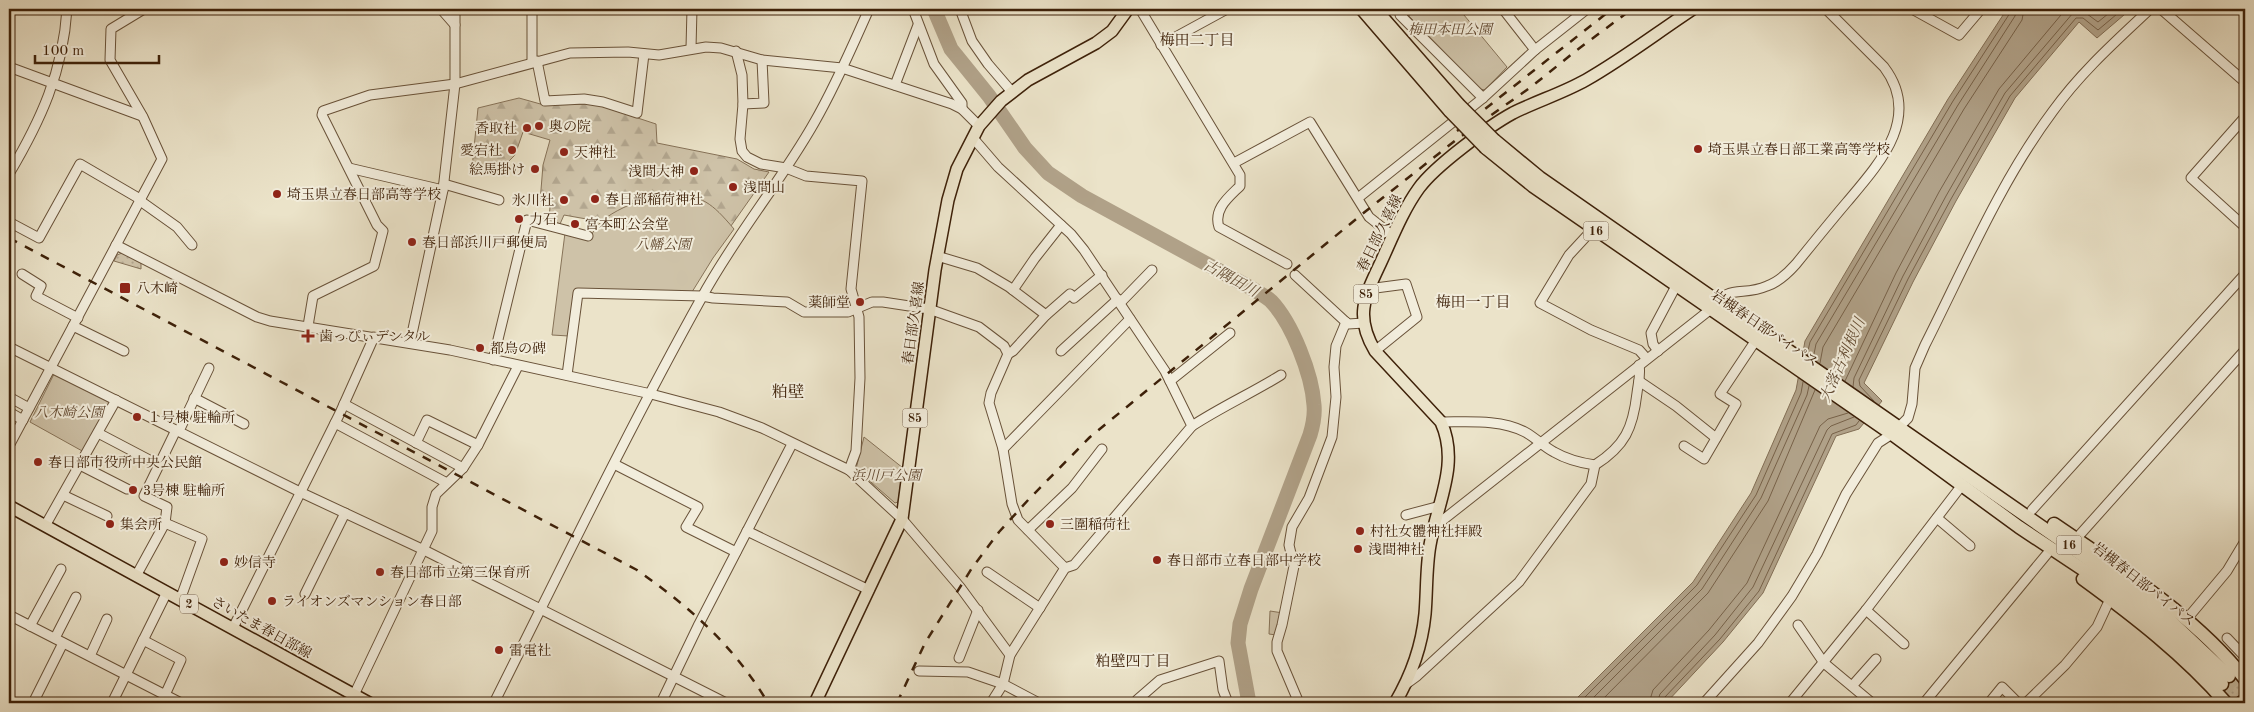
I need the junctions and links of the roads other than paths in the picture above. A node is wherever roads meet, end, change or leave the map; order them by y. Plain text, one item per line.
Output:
1 (67, 9) edge
2 (144, 9) edge
3 (441, 9) edge
4 (455, 9) edge
5 (532, 9) edge
6 (692, 9) edge
7 (869, 9) edge
8 (913, 9) edge
9 (960, 9) edge
10 (1128, 9) edge
11 (1140, 9) edge
12 (1226, 9) edge
13 (1362, 9) edge
14 (1375, 9) edge
15 (1408, 9) edge
16 (1503, 9) edge
17 (1693, 9) edge
18 (1826, 9) edge
19 (1912, 9) edge
20 (1981, 9) edge
21 (2150, 9) edge
22 (2160, 9) edge
23 (1581, 11) edge
24 (1927, 12) edge
25 (455, 26) junction
26 (918, 26) junction
27 (1161, 45) junction
28 (691, 48) junction
29 (1535, 50) junction
30 (736, 51) junction
31 (644, 54) junction
32 (762, 60) junction
33 (534, 61) junction
34 (9, 67) edge
35 (842, 68) junction
36 (2245, 82) edge
37 (53, 84) junction
38 (454, 84) junction
39 (895, 85) junction
40 (1012, 92) junction
41 (1483, 98) junction
42 (743, 104) junction
43 (1454, 108) junction
44 (962, 109) junction
45 (143, 116) junction
46 (2245, 117) edge
47 (981, 124) junction
48 (973, 138) junction
49 (1490, 144) junction
50 (1234, 163) junction
51 (350, 168) junction
52 (786, 168) junction
53 (9, 174) edge
54 (443, 187) junction
55 (1358, 198) junction
56 (140, 200) junction
57 (499, 200) dead end
58 (9, 222) edge
59 (1061, 225) junction
60 (2245, 227) edge
61 (1593, 229) junction
62 (588, 236) dead end
63 (1393, 236) junction
64 (116, 245) junction
65 (192, 245) dead end
66 (937, 256) junction
67 (1287, 264) dead end
68 (1152, 270) dead end
69 (22, 274) dead end
70 (2245, 274) edge
71 (1102, 275) junction
72 (1295, 275) dead end
73 (1676, 286) junction
74 (1368, 289) junction
75 (1013, 290) junction
76 (702, 296) junction
77 (1119, 301) junction
78 (1714, 305) junction
79 (858, 308) junction
80 (929, 308) junction
81 (1046, 315) junction
82 (78, 318) junction
83 (1130, 319) junction
84 (1346, 322) junction
85 (1364, 323) junction
86 (73, 326) junction
87 (308, 326) junction
88 (1230, 333) dead end
89 (374, 337) junction
90 (1756, 340) junction
91 (410, 343) junction
92 (9, 347) edge
93 (2245, 350) edge
94 (1061, 351) dead end
95 (1375, 351) junction
96 (1658, 351) junction
97 (124, 352) dead end
98 (1008, 354) junction
99 (494, 360) junction
100 (1792, 360) junction
101 (1643, 362) junction
102 (518, 366) junction
103 (209, 368) dead end
104 (50, 369) junction
105 (567, 375) junction
106 (1281, 375) dead end
107 (1170, 381) junction
108 (1639, 381) junction
109 (650, 394) junction
110 (9, 398) edge
111 (194, 398) junction
112 (116, 400) junction
113 (344, 404) junction
114 (29, 408) junction
115 (9, 412) edge
116 (23, 420) junction
117 (1441, 422) junction
118 (334, 423) junction
119 (244, 424) dead end
120 (1192, 426) junction
121 (177, 430) junction
122 (1895, 431) junction
123 (98, 433) junction
124 (1716, 438) junction
125 (1540, 442) junction
126 (416, 443) junction
127 (792, 444) junction
128 (478, 445) junction
129 (9, 446) edge
130 (1684, 446) dead end
131 (1003, 449) junction
132 (1102, 450) dead end
133 (614, 464) junction
134 (80, 465) junction
135 (159, 465) junction
136 (1595, 465) junction
137 (463, 468) junction
138 (849, 470) junction
139 (1966, 480) junction
140 (447, 483) junction
141 (127, 489) dead end
142 (300, 492) junction
143 (63, 494) junction
144 (9, 506) edge
145 (1440, 506) junction
146 (2032, 510) junction
147 (345, 513) junction
148 (1406, 515) dead end
149 (107, 516) dead end
150 (1937, 518) junction
151 (902, 519) junction
152 (165, 523) junction
153 (45, 526) junction
154 (1434, 527) junction
155 (2019, 527) junction
156 (1028, 530) junction
157 (748, 531) junction
158 (2076, 539) junction
159 (2245, 541) edge
160 (1970, 546) dead end
161 (424, 550) junction
162 (736, 552) junction
163 (2047, 554) junction
164 (61, 568) dead end
165 (1065, 568) junction
166 (987, 572) dead end
167 (136, 576) junction
168 (870, 590) junction
169 (166, 592) junction
170 (305, 594) dead end
171 (76, 597) dead end
172 (2110, 599) junction
173 (180, 600) junction
174 (1040, 608) junction
175 (541, 609) junction
176 (978, 610) junction
177 (1866, 610) junction
178 (9, 615) edge
179 (107, 619) dead end
180 (2186, 620) junction
181 (1798, 625) dead end
182 (30, 626) junction
183 (232, 628) junction
184 (2227, 638) dead end
185 (59, 640) junction
186 (143, 640) junction
187 (1904, 644) dead end
188 (1010, 655) junction
189 (90, 656) junction
190 (2245, 657) edge
191 (960, 658) dead end
192 (1876, 659) dead end
193 (1824, 663) junction
194 (919, 671) dead end
195 (126, 674) junction
196 (2245, 677) tunnel mouth
197 (673, 678) junction
198 (1003, 684) junction
199 (1406, 684) junction
200 (1852, 686) junction
201 (165, 695) junction
202 (354, 695) junction
203 (2245, 700) edge
204 (2226, 702) edge
205 (33, 703) edge
206 (112, 703) edge
207 (181, 703) edge
208 (369, 703) edge
209 (494, 703) edge
210 (660, 703) edge
211 (726, 703) edge
212 (815, 703) edge
213 (991, 703) edge
214 (1038, 703) edge
215 (1140, 703) edge
216 (1228, 703) edge
217 (1299, 703) edge
218 (1395, 703) edge
219 (1704, 703) edge
220 (1790, 703) edge
221 (1872, 703) edge
222 (1924, 703) edge
223 (1988, 703) edge
224 (2018, 703) edge
225 (2026, 703) edge
226 (2240, 703) edge

1 - 37 street
2 - 45 street
3 - 25 street
4 - 25 street
5 - 33 street
6 - 28 street
7 - 35 street
8 - 26 street
9 - 40 street
10 - 40 main road, 春日部久喜線 / 85
11 - 27 street
12 - 27 street
13 - 43 highway, 岩槻春日部バイパス / 16
14 - 43 highway, 岩槻春日部バイパス / 16
15 - 41 street
16 - 29 street
17 - 63 main road, 春日部久喜線 / 85
18 - 78 street
19 - 24 street
20 - 24 street
21 - 122 street
22 - 36 street
23 - 29 street
25 - 38 street
26 - 39 street
26 - 44 street
27 - 50 street
28 - 30 street
28 - 31 street
29 - 41 street
30 - 32 street
30 - 42 street
31 - 33 street
31 - 33 street
32 - 35 street
32 - 42 street
33 - 38 street
34 - 37 street
35 - 39 street
35 - 52 street
37 - 45 street
37 - 53 street
38 - 51 street
38 - 54 street
39 - 44 street
40 - 47 main road, 春日部久喜線 / 85
41 - 55 street
42 - 52 street
43 - 49 highway, 岩槻春日部バイパス / 16, bridge
44 - 47 street
45 - 56 street
46 - 60 street
47 - 48 main road, 春日部久喜線 / 85
48 - 59 street
48 - 66 main road, 春日部久喜線 / 85
49 - 61 highway, 岩槻春日部バイパス / 16
49 - 78 highway, 岩槻春日部バイパス / 16
50 - 55 street
50 - 67 street
51 - 54 street
51 - 87 street
52 - 76 street
52 - 79 street
54 - 57 street
54 - 91 street
55 - 63 street
56 - 58 street
56 - 64 street
56 - 65 street
59 - 71 street
59 - 75 street
61 - 73 highway, 岩槻春日部バイパス / 16
61 - 101 street
62 - 99 street
63 - 74 main road, 春日部久喜線 / 85
64 - 82 street
64 - 87 street
66 - 75 street
66 - 80 main road, 春日部久喜線 / 85
68 - 77 street
69 - 82 street
70 - 146 street
71 - 77 street
71 - 81 street
72 - 84 street
73 - 78 highway, 岩槻春日部バイパス / 16
73 - 96 street
74 - 85 main road, 春日部久喜線 / 85
74 - 95 street
75 - 81 street
76 - 79 street
76 - 105 street
76 - 109 street
77 - 83 street
77 - 94 street
78 - 90 highway, 岩槻春日部バイパス / 16
78 - 96 street
78 - 100 highway, 岩槻春日部バイパス / 16
79 - 80 street
79 - 138 street
80 - 98 street
80 - 151 main road, 春日部久喜線 / 85
81 - 98 street
82 - 86 street
83 - 107 street
83 - 131 street
84 - 85 street
84 - 217 street
85 - 95 main road, 春日部久喜線 / 85
86 - 97 street
86 - 104 street
87 - 89 street
88 - 107 street
89 - 91 street
89 - 113 street
90 - 100 highway, 岩槻春日部バイパス / 16
90 - 124 street
91 - 99 street
92 - 104 street
93 - 158 street
95 - 117 main road, 春日部久喜線 / 85
96 - 101 street
98 - 131 street
99 - 102 street
100 - 122 highway, 岩槻春日部バイパス / 16
101 - 108 street
101 - 125 street
102 - 105 street
102 - 128 street
103 - 111 street
104 - 112 street
104 - 114 street
105 - 109 street
106 - 120 street
107 - 120 street
108 - 124 street
108 - 136 street
109 - 127 street
109 - 133 street
110 - 114 street
111 - 119 street
111 - 121 street
112 - 121 street
112 - 123 street
113 - 118 street
113 - 126 street
114 - 116 street
115 - 116 street
116 - 129 street
117 - 125 street
117 - 145 main road, 春日部久喜線 / 85
118 - 140 street
118 - 142 street
120 - 165 street
121 - 135 street
121 - 142 street
122 - 139 highway, 岩槻春日部バイパス / 16
122 - 219 street
123 - 134 street
123 - 135 street
124 - 130 street
125 - 136 street
125 - 154 street
126 - 128 street
126 - 137 street
127 - 138 street
127 - 157 street
128 - 137 street
131 - 156 street
132 - 156 street
133 - 162 street
133 - 175 street
134 - 141 street
134 - 143 street
135 - 152 street
136 - 199 street
137 - 140 street
138 - 151 street
139 - 146 highway, 16
139 - 150 street
139 - 155 highway, 岩槻春日部バイパス / 16
139 - 155 highway, 岩槻春日部バイパス / 16
140 - 161 street
142 - 147 street
142 - 183 street
143 - 149 street
143 - 153 street
144 - 153 main road, さいたま春日部線 / 2
145 - 148 street
145 - 154 main road, 春日部久喜線 / 85
146 - 158 highway, 16
147 - 161 street
147 - 170 street
150 - 160 street
150 - 177 street
151 - 168 main road, 春日部久喜線 / 85
151 - 176 street
152 - 167 street
152 - 173 street
153 - 167 main road, さいたま春日部線 / 2
154 - 199 main road, 春日部久喜線 / 85
155 - 163 highway, 16
156 - 165 street
157 - 162 street
157 - 168 street
158 - 180 highway, 16
159 - 180 street
161 - 175 street
161 - 202 street
162 - 197 street
163 - 172 highway, 16
163 - 222 street
164 - 182 street
165 - 174 street
166 - 174 street
167 - 169 main road, さいたま春日部線 / 2
168 - 212 main road, 春日部久喜線 / 85
169 - 173 main road, さいたま春日部線 / 2
169 - 186 street
171 - 185 street
172 - 204 highway, 16
172 - 225 street
173 - 183 main road, さいたま春日部線 / 2
174 - 188 street
175 - 197 street
175 - 209 street
176 - 188 street
176 - 191 street
177 - 187 street
177 - 193 street
178 - 182 street
179 - 189 street
180 - 196 highway, 16
181 - 193 street
182 - 185 street
183 - 202 main road, さいたま春日部線 / 2
184 - 190 street
185 - 189 street
185 - 205 street
186 - 195 street
186 - 201 street
188 - 198 street
189 - 195 street
192 - 200 street
193 - 200 street
193 - 220 street
194 - 198 street
195 - 201 street
195 - 206 street
197 - 210 street
197 - 211 street
198 - 213 street
198 - 214 street
199 - 218 main road, 春日部久喜線 / 85
200 - 221 street
201 - 207 street
202 - 208 main road, さいたま春日部線 / 2
203 - 226 highway
215 - 216 street
223 - 224 street

